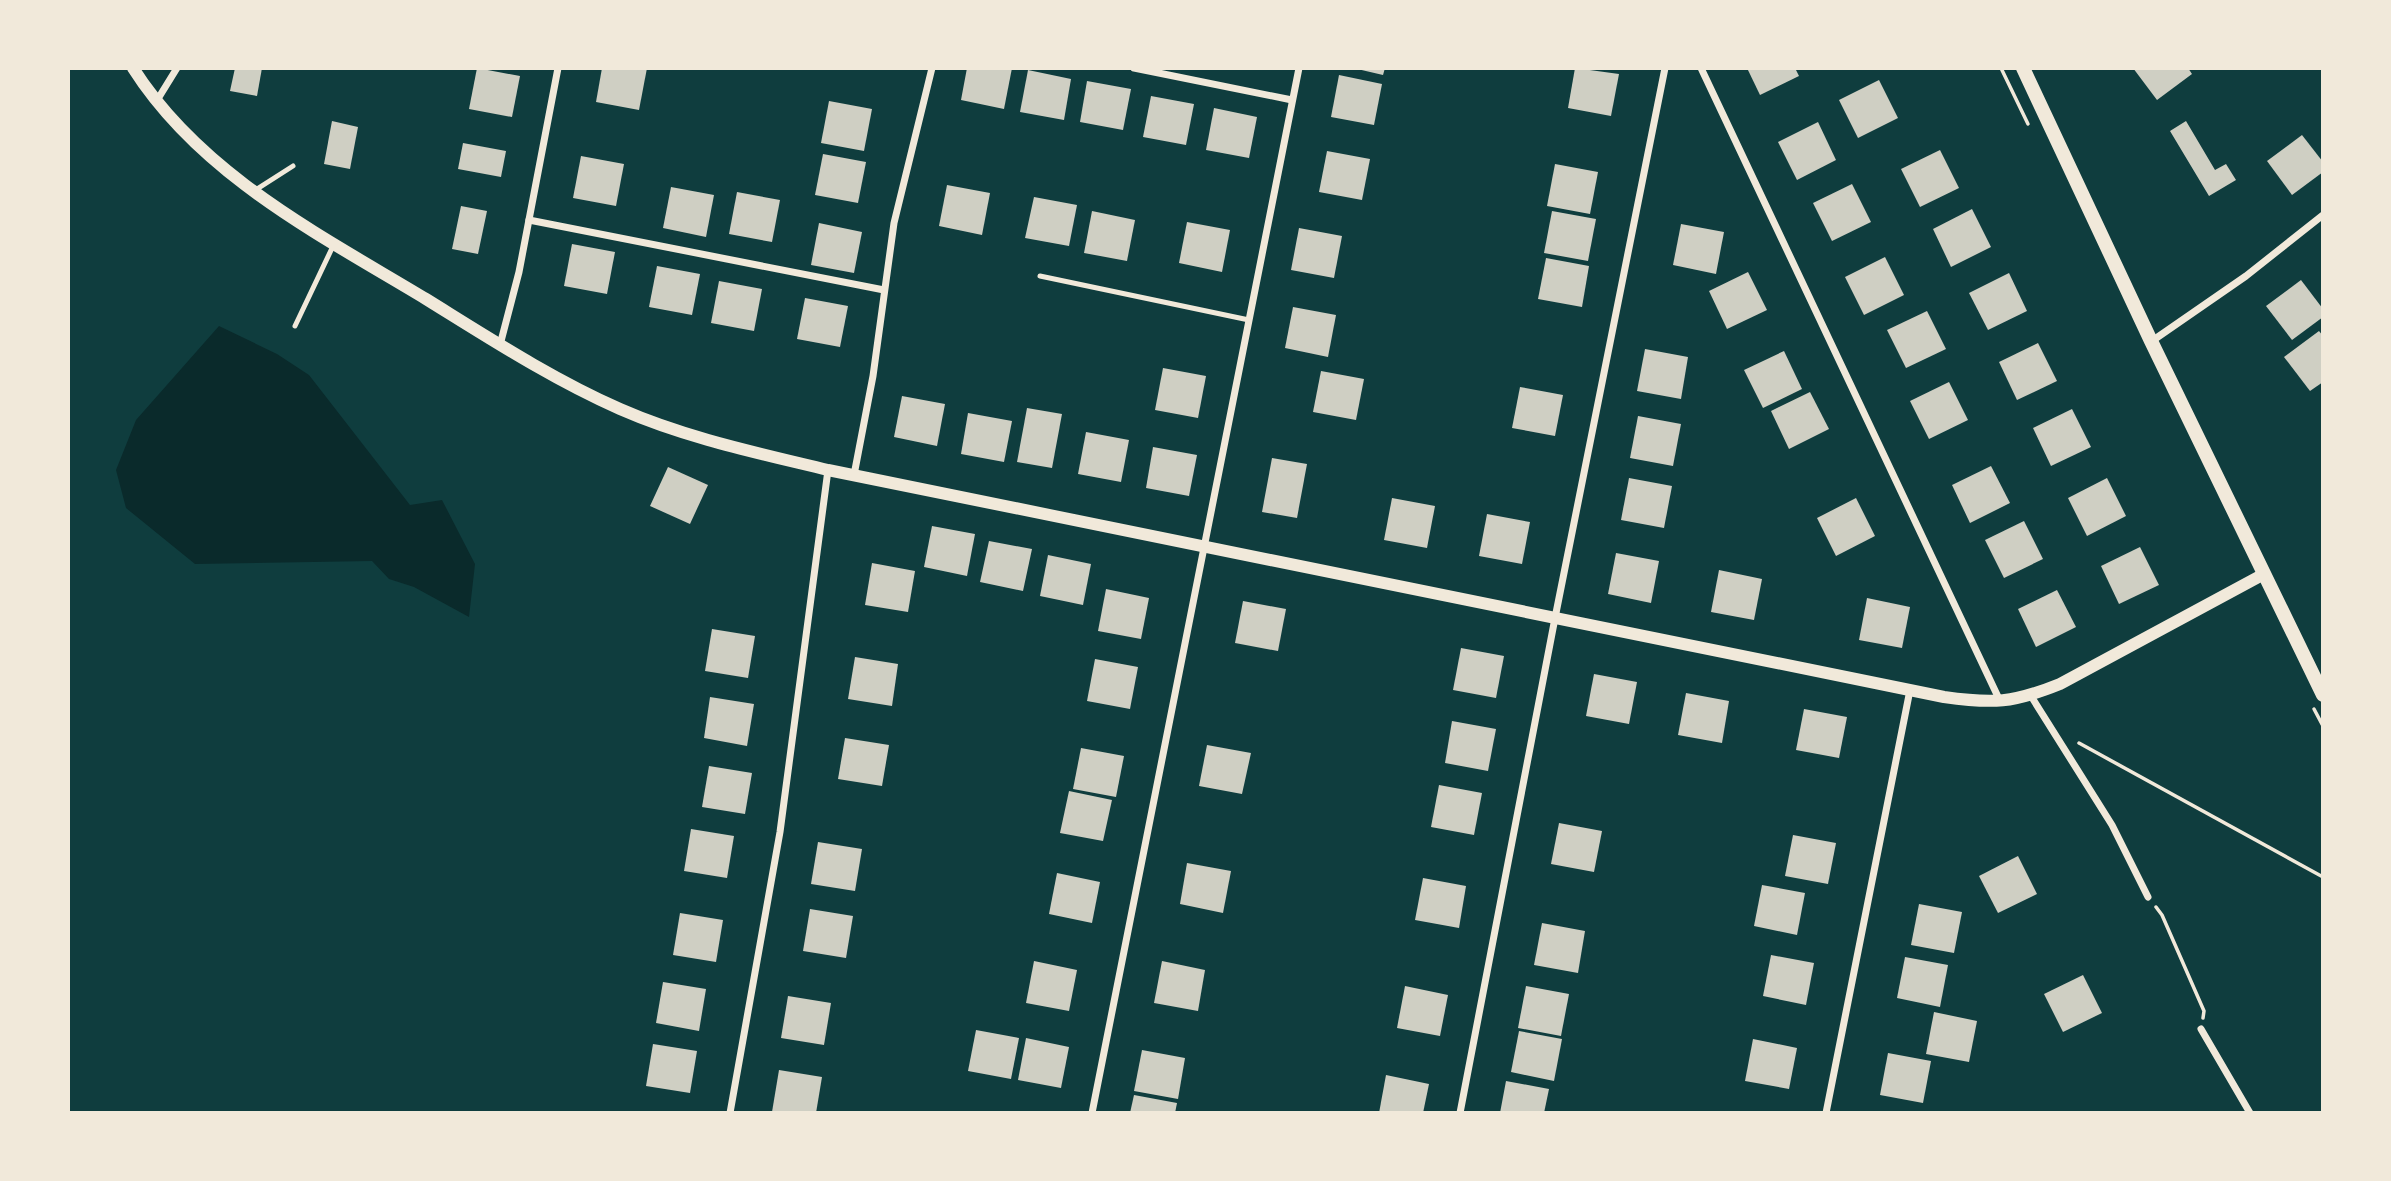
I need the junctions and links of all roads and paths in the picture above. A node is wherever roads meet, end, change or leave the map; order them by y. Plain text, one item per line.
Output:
1 (133, 68) edge
2 (177, 68) edge
3 (558, 68) edge
4 (932, 68) edge
5 (1134, 68) edge
6 (1299, 68) edge
7 (1665, 68) edge
8 (1700, 68) edge
9 (2023, 68) edge
10 (1292, 100) junction
11 (156, 102) junction
12 (293, 166) dead end
13 (254, 191) junction
14 (2323, 215) edge
15 (529, 220) junction
16 (334, 244) junction
17 (1040, 276) dead end
18 (884, 290) junction
19 (1249, 320) junction
20 (295, 326) dead end
21 (2151, 341) junction
22 (500, 345) junction
23 (828, 470) junction
24 (854, 475) junction
25 (1205, 548) junction
26 (2264, 574) junction
27 (1555, 618) junction
28 (1910, 690) junction
29 (2323, 695) edge
30 (2031, 696) junction
31 (2000, 702) junction
32 (2053, 729) junction
33 (2323, 877) edge
34 (2148, 897) joint
35 (2201, 1029) joint
36 (730, 1113) edge
37 (1092, 1113) edge
38 (1460, 1113) edge
39 (1826, 1113) edge
40 (2250, 1113) edge

1 - 11 street
2 - 11 street
3 - 15 street
4 - 18 street
5 - 10 street
6 - 10 street
7 - 27 street
8 - 31 street
9 - 21 main road
10 - 19 street
11 - 13 street
12 - 13 lane
13 - 16 street
14 - 21 street
15 - 18 street
15 - 22 street
16 - 20 lane
16 - 22 street
17 - 19 lane
18 - 24 street
19 - 25 street
21 - 26 main road
22 - 23 street
23 - 24 street
23 - 36 street
24 - 25 street
25 - 27 street
25 - 37 street
26 - 29 main road
26 - 30 street
27 - 28 street
27 - 38 street
28 - 31 street
28 - 39 street
30 - 31 street
30 - 32 street
32 - 33 path
32 - 34 street
34 - 35 path
35 - 40 street

